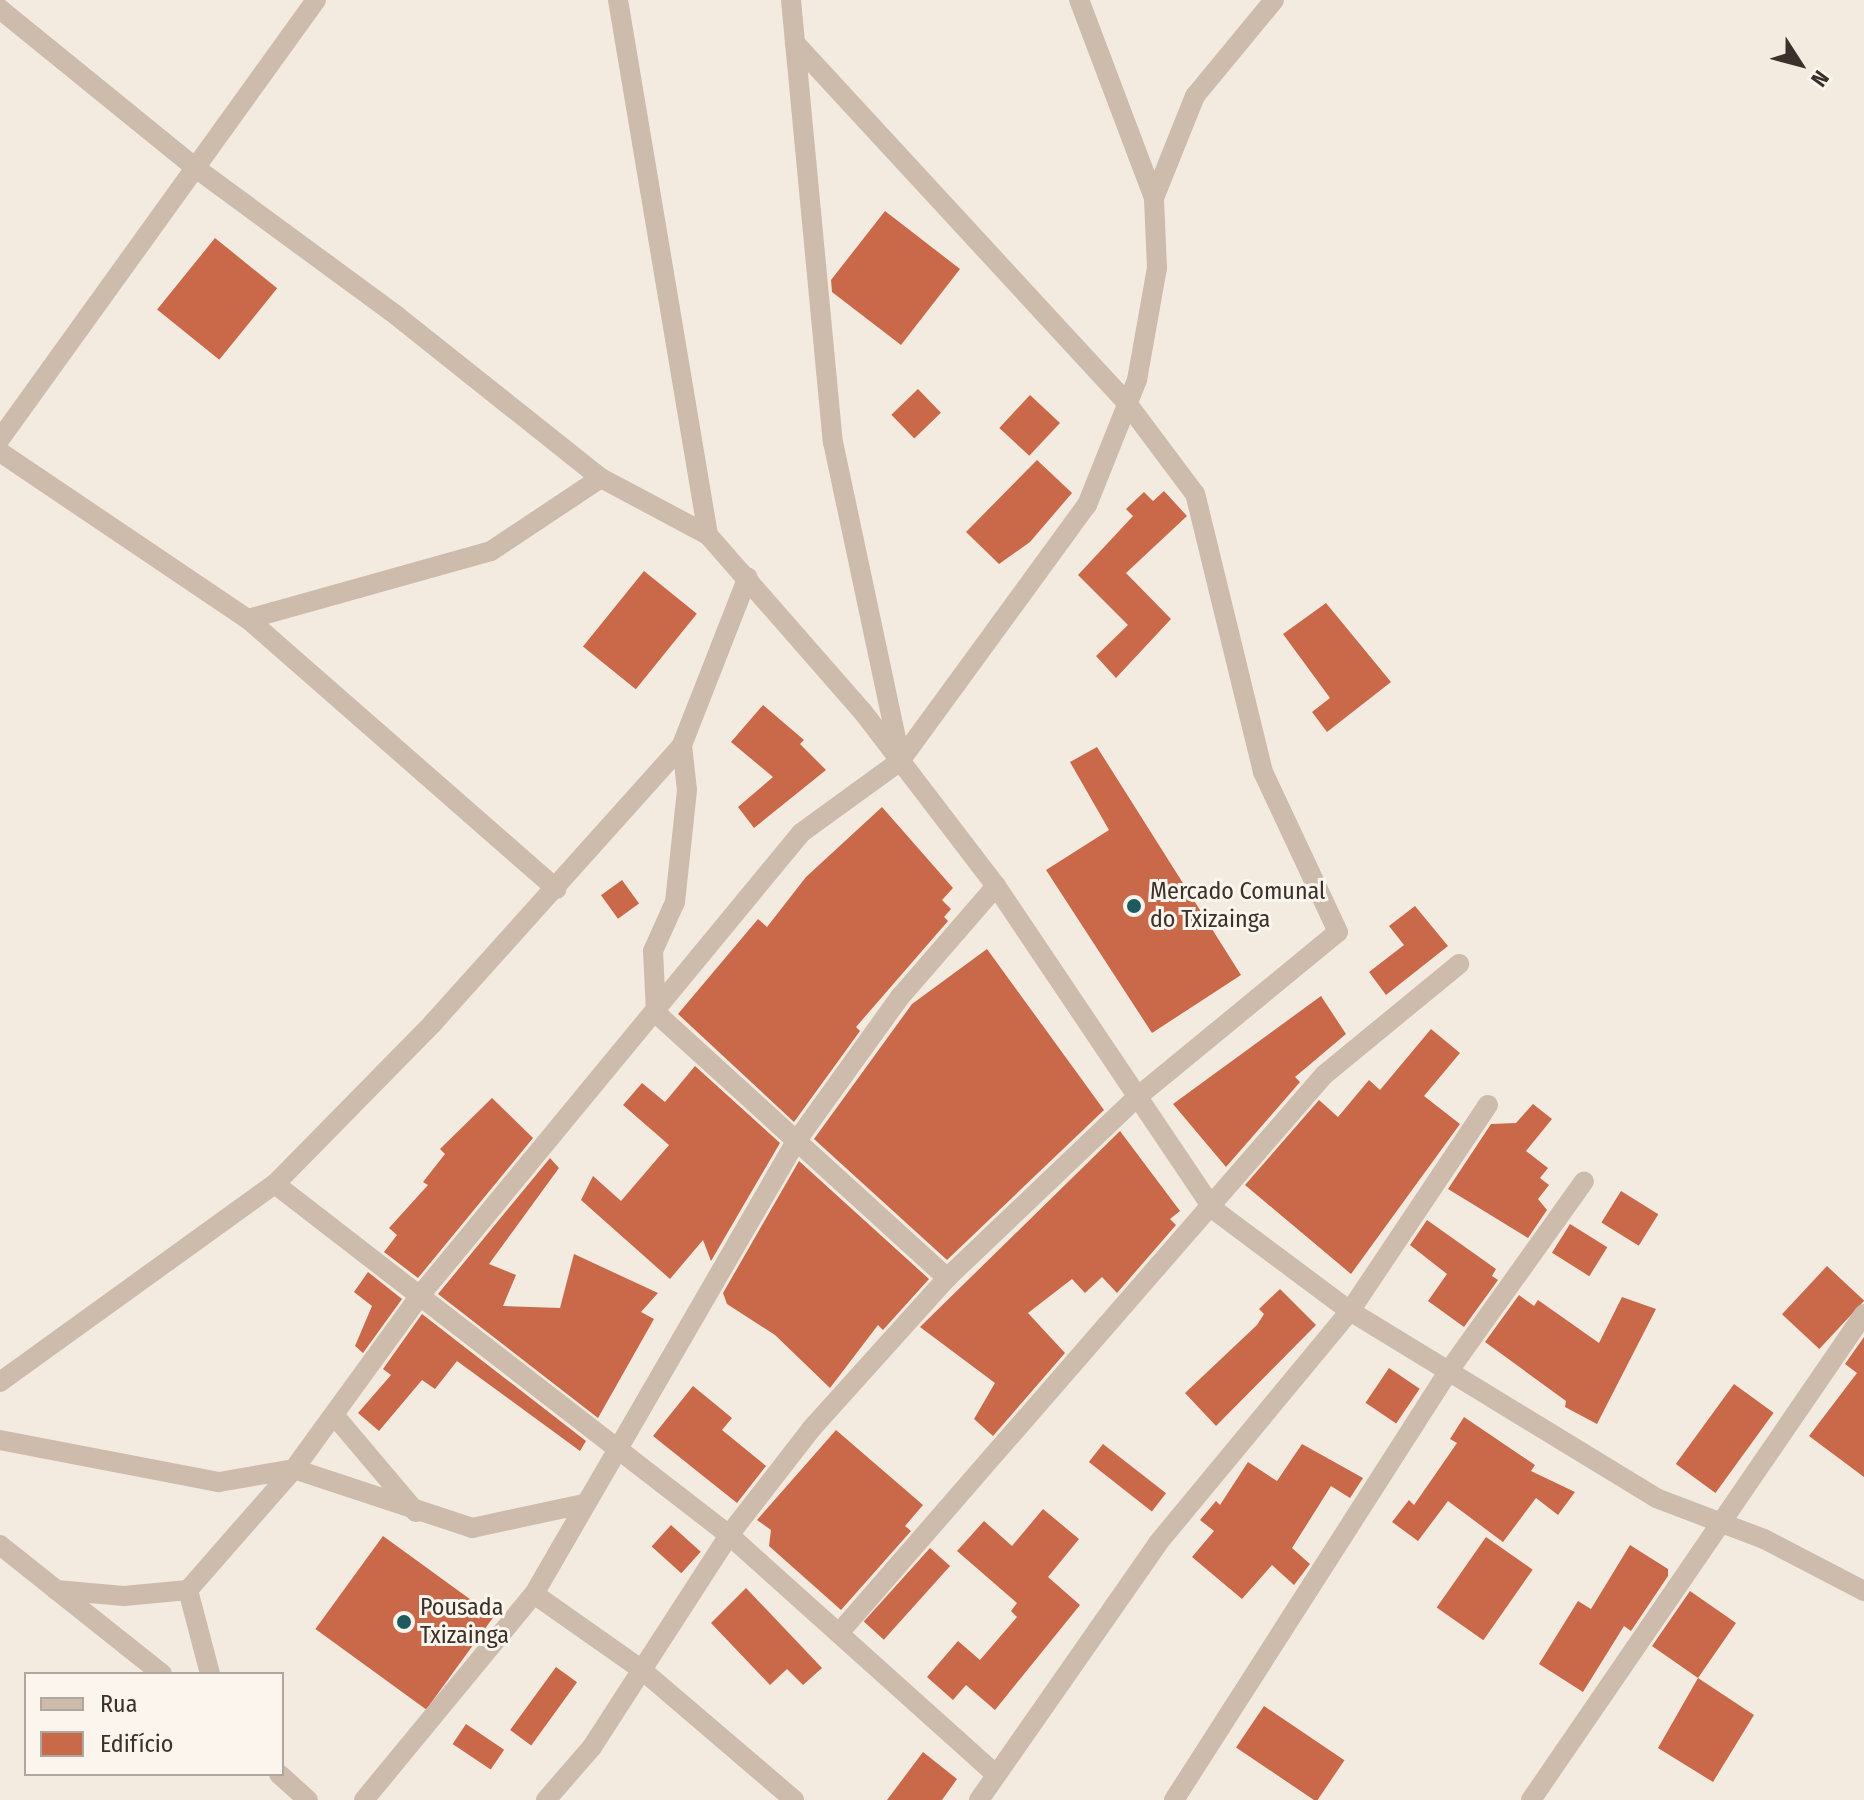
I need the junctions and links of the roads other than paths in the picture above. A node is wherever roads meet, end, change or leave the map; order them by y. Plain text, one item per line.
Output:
1 (316, 0) edge
2 (618, 0) edge
3 (791, 0) edge
4 (1079, 0) edge
5 (1274, 0) edge
6 (0, 9) edge
7 (795, 43) junction
8 (193, 166) junction
9 (1154, 198) junction
10 (1127, 403) junction
11 (0, 439) edge
12 (0, 452) edge
13 (601, 478) junction
14 (708, 535) junction
15 (748, 577) junction
16 (248, 619) junction
17 (682, 745) junction
18 (900, 761) junction
19 (996, 886) junction
20 (556, 889) junction
21 (1459, 964) dead end
22 (656, 1013) junction
23 (1136, 1098) junction
24 (1488, 1105) dead end
25 (795, 1143) junction
26 (1584, 1181) dead end
27 (275, 1184) junction
28 (1213, 1209) junction
29 (947, 1278) junction
30 (422, 1293) junction
31 (1350, 1311) junction
32 (1864, 1314) edge
33 (1448, 1372) junction
34 (0, 1382) edge
35 (334, 1415) junction
36 (0, 1440) edge
37 (617, 1443) junction
38 (294, 1469) junction
39 (583, 1504) junction
40 (416, 1512) junction
41 (1719, 1523) junction
42 (729, 1535) junction
43 (0, 1545) edge
44 (56, 1590) junction
45 (188, 1590) junction
46 (1864, 1591) edge
47 (534, 1594) junction
48 (839, 1633) junction
49 (642, 1670) junction
50 (159, 1672) edge
51 (209, 1672) edge
52 (993, 1772) junction
53 (281, 1776) edge
54 (308, 1800) edge
55 (364, 1800) edge
56 (546, 1800) edge
57 (794, 1800) edge
58 (979, 1800) edge
59 (1174, 1800) edge
60 (1531, 1800) edge

1 - 8 street
2 - 14 street
3 - 7 street
4 - 9 street
5 - 9 street
6 - 8 street
7 - 10 street
7 - 18 street
8 - 11 street
8 - 13 street
9 - 10 street
10 - 18 street
10 - 23 street
12 - 16 street
13 - 14 street
13 - 16 street
14 - 15 street
15 - 17 street
15 - 18 street
16 - 20 street
17 - 20 street
17 - 22 street
18 - 19 street
18 - 22 street
19 - 23 street
19 - 25 street
20 - 27 street
21 - 28 street
22 - 25 street
22 - 30 street
23 - 28 street
23 - 29 street
24 - 31 street
25 - 29 street
25 - 37 street
26 - 33 street
27 - 30 street
27 - 34 street
28 - 31 street
28 - 48 street
29 - 42 street
30 - 35 street
30 - 37 street
31 - 33 street
31 - 52 street
32 - 41 street
33 - 41 street
33 - 59 street
35 - 38 street
35 - 40 street
36 - 38 street
37 - 39 street
37 - 42 street
38 - 40 street
38 - 45 street
39 - 40 street
39 - 47 street
41 - 46 street
41 - 60 street
42 - 48 street
42 - 49 street
43 - 44 street
44 - 45 street
44 - 50 street
45 - 51 street
47 - 49 street
47 - 55 street
48 - 52 street
49 - 56 street
49 - 57 street
52 - 58 street
53 - 54 street

